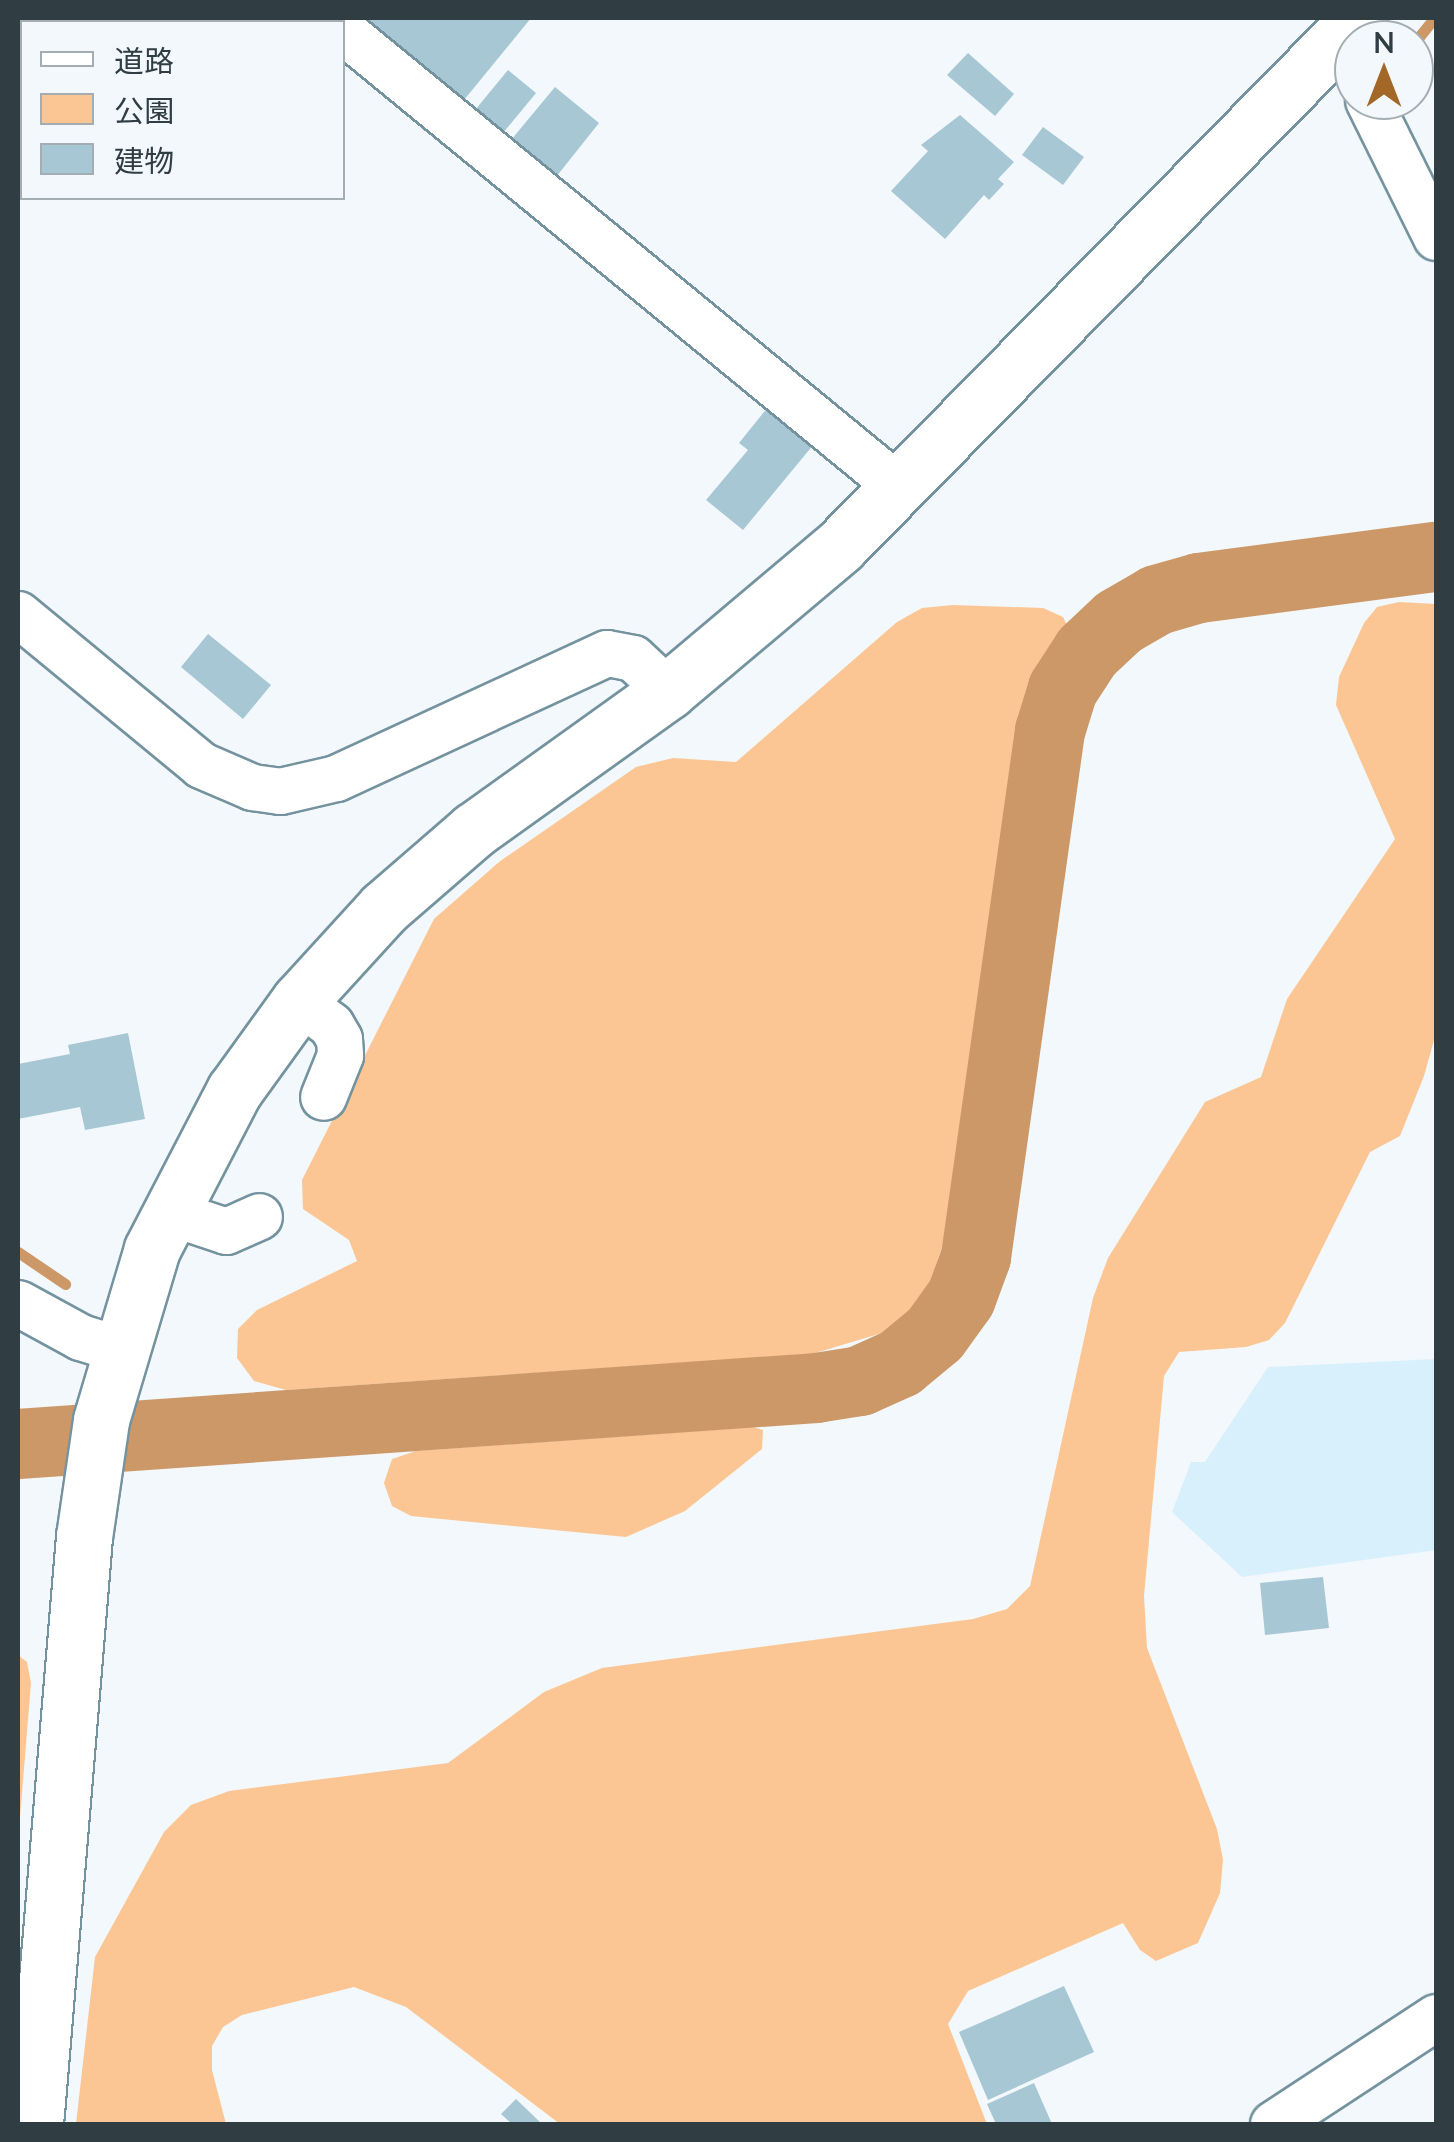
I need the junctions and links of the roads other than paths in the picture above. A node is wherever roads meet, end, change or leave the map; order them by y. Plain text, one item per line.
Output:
1 (345, 32) edge
2 (1334, 47) edge
3 (1378, 120) edge
4 (1436, 237) edge
5 (900, 488) junction
6 (18, 614) edge
7 (668, 690) junction
8 (299, 1000) junction
9 (323, 1097) dead end
10 (169, 1212) junction
11 (260, 1216) dead end
12 (18, 1303) edge
13 (112, 1374) junction
14 (1436, 2017) edge
15 (35, 2124) edge
16 (1272, 2124) edge

1 - 5 street
2 - 5 street
3 - 4 street
5 - 7 street
6 - 7 street
7 - 8 street
8 - 9 street
8 - 10 street
10 - 11 street
10 - 13 street
12 - 13 street
13 - 15 street
14 - 16 street

